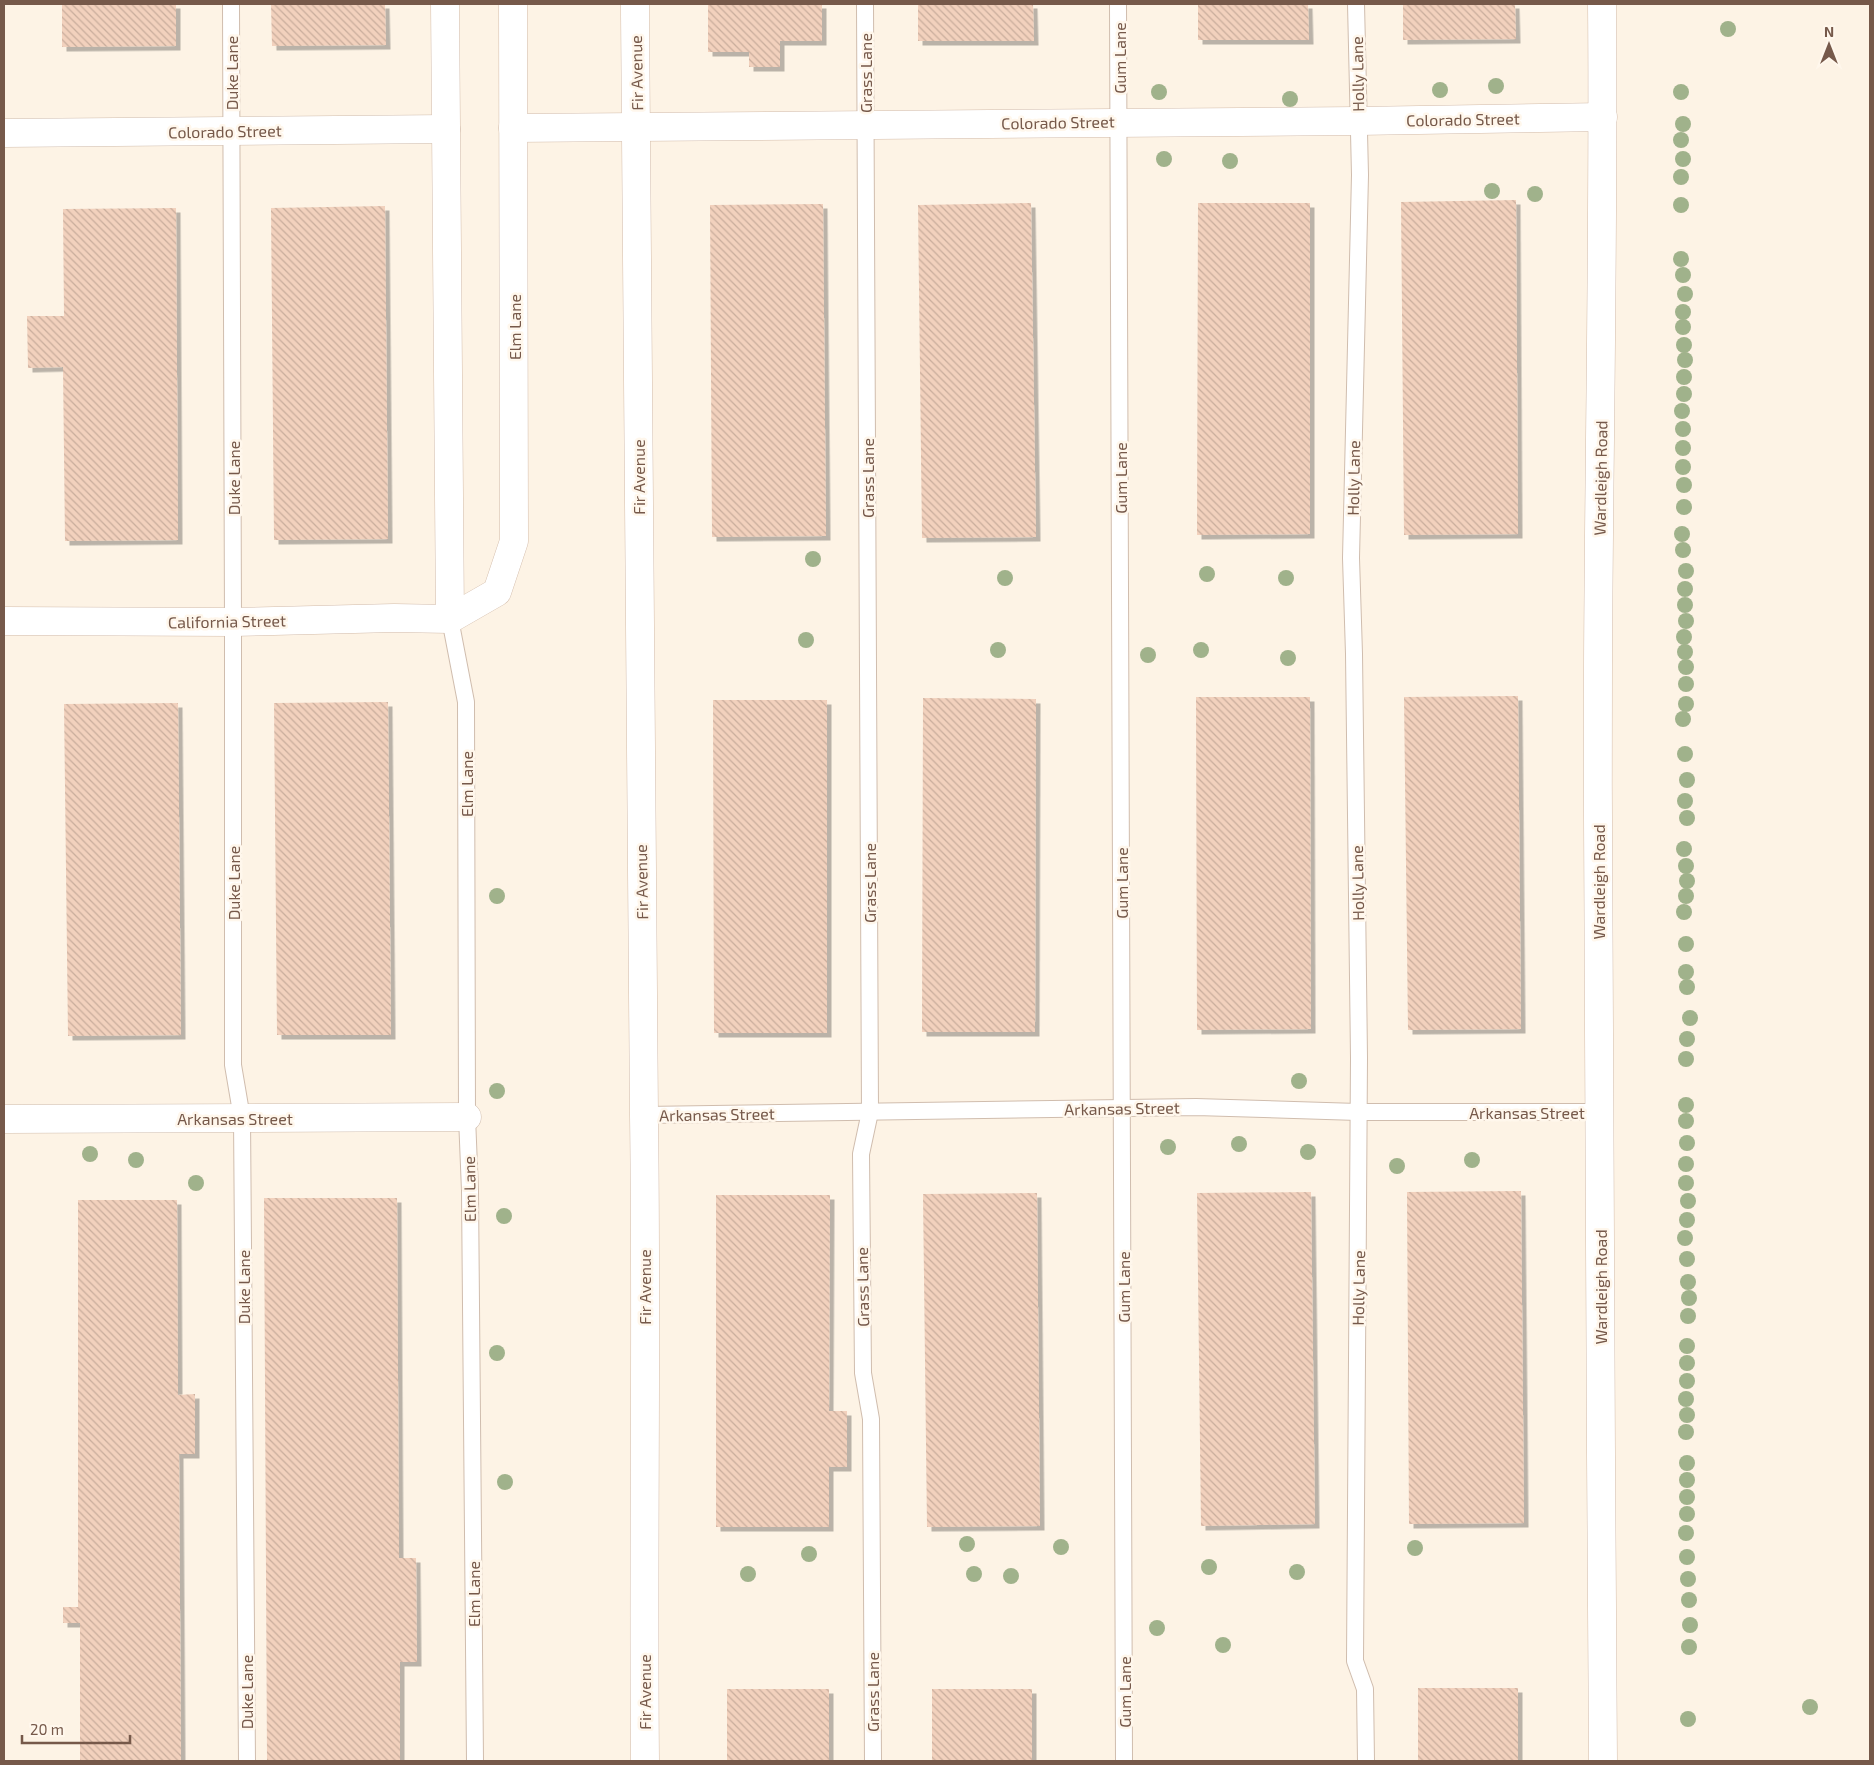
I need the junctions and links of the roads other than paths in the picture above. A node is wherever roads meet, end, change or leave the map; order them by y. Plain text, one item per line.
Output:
1 (231, 4) edge
2 (445, 4) edge
3 (513, 4) edge
4 (635, 4) edge
5 (865, 4) edge
6 (1118, 4) edge
7 (1356, 4) edge
8 (1602, 4) edge
9 (1603, 117) junction
10 (1358, 121) junction
11 (1119, 122) junction
12 (866, 124) junction
13 (636, 126) junction
14 (513, 128) junction
15 (446, 129) junction
16 (232, 131) junction
17 (4, 133) edge
18 (450, 619) junction
19 (4, 622) edge
20 (234, 622) junction
21 (1122, 1108) junction
22 (870, 1112) junction
23 (1358, 1112) junction
24 (1599, 1112) junction
25 (644, 1115) junction
26 (467, 1117) junction
27 (242, 1118) junction
28 (4, 1119) edge
29 (247, 1761) edge
30 (475, 1761) edge
31 (644, 1761) edge
32 (873, 1761) edge
33 (1124, 1761) edge
34 (1366, 1761) edge
35 (1604, 1761) edge

1 - 16 lane, Duke Lane
2 - 15 street, Elm Lane
3 - 14 street, Elm Lane
4 - 13 street, Fir Avenue
5 - 12 lane, Grass Lane
6 - 11 lane, Gum Lane
7 - 10 lane, Holly Lane
8 - 9 street, Wardleigh Road
9 - 10 street, Colorado Street
9 - 24 street, Wardleigh Road
10 - 11 street, Colorado Street
10 - 23 lane, Holly Lane
11 - 12 street, Colorado Street
11 - 21 lane, Gum Lane
12 - 13 street, Colorado Street
12 - 22 lane, Grass Lane
13 - 14 street, Colorado Street
13 - 25 street, Fir Avenue
14 - 18 street, Elm Lane
15 - 16 street, Colorado Street
15 - 18 street, Elm Lane
16 - 17 street, Colorado Street
16 - 20 lane, Duke Lane
18 - 20 street, California Street
18 - 26 lane, Elm Lane
19 - 20 street, California Street
20 - 27 lane, Duke Lane
21 - 22 lane, Arkansas Street
21 - 23 lane, Arkansas Street
21 - 33 lane, Gum Lane
22 - 25 lane, Arkansas Street
22 - 32 lane, Grass Lane
23 - 24 lane, Arkansas Street
23 - 34 lane, Holly Lane
24 - 35 street, Wardleigh Road
25 - 31 street, Fir Avenue
26 - 27 street, Arkansas Street
26 - 30 lane, Elm Lane
27 - 28 street, Arkansas Street
27 - 29 lane, Duke Lane

